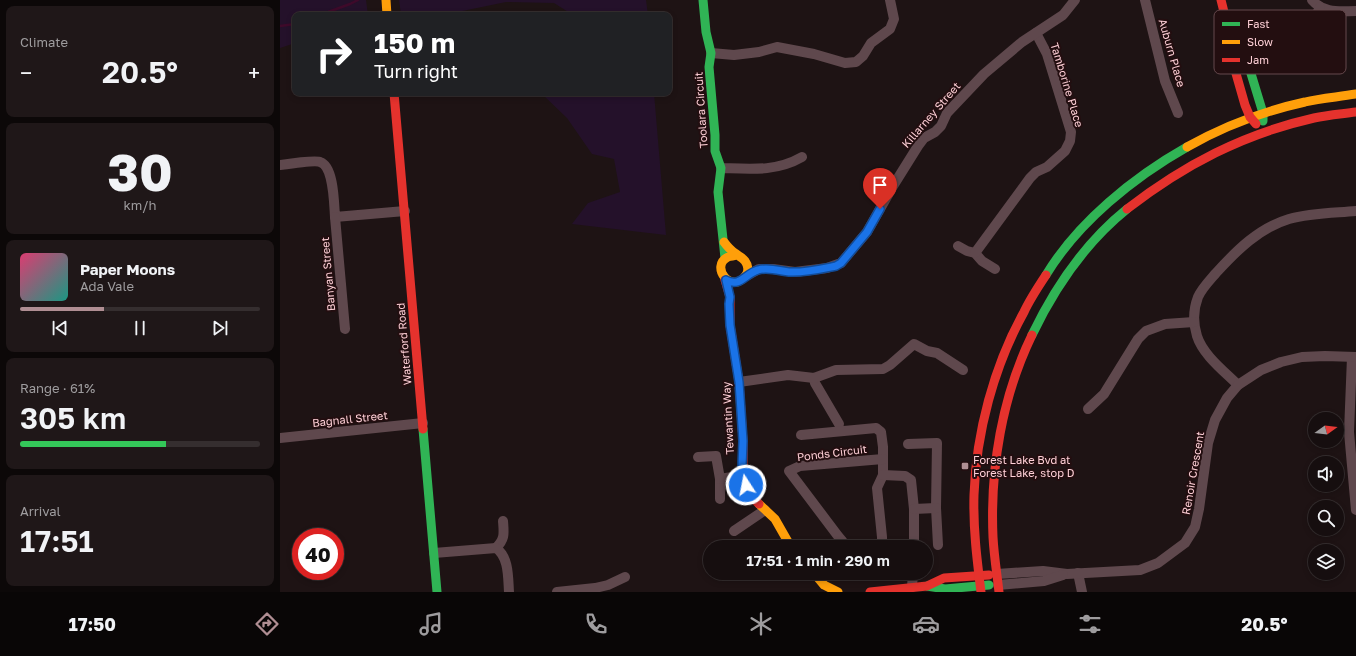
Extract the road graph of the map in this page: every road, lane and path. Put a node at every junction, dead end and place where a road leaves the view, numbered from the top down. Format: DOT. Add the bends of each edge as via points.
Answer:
graph roads {
  1 [pos="386,0"];
  2 [pos="703,0"];
  3 [pos="890,0"];
  4 [pos="1075,0"];
  5 [pos="1144,0"];
  6 [pos="1221,0"];
  7 [pos="1312,0"];
  8 [pos="1320,7"];
  9 [pos="1224,10"];
  10 [pos="1319,10"];
  11 [pos="1328,10"];
  12 [pos="387,12"];
  13 [pos="1036,33"];
  14 [pos="711,53"];
  15 [pos="1236,74"];
  16 [pos="1251,74"];
  17 [pos="1356,94"];
  18 [pos="394,96"];
  19 [pos="1356,112"];
  20 [pos="1178,113"];
  21 [pos="1263,113"];
  22 [pos="1250,117"];
  23 [pos="1262,133"];
  24 [pos="802,157"];
  25 [pos="280,165"];
  26 [pos="721,168"];
  27 [pos="405,211"];
  28 [pos="1356,211"];
  29 [pos="335,217"];
  30 [pos="724,242"];
  31 [pos="958,246"];
  32 [pos="976,253"];
  33 [pos="737,255"];
  34 [pos="725,258"];
  35 [pos="746,263"];
  36 [pos="759,269"];
  37 [pos="995,269"];
  38 [pos="742,279"];
  39 [pos="726,280"];
  40 [pos="730,297"];
  41 [pos="1194,322"];
  42 [pos="345,329"];
  43 [pos="1354,357"];
  44 [pos="963,370"];
  45 [pos="814,378"];
  46 [pos="739,382"];
  47 [pos="1238,385"];
  48 [pos="1088,409"];
  49 [pos="423,423"];
  50 [pos="839,424"];
  51 [pos="801,435"];
  52 [pos="280,438"];
  53 [pos="908,444"];
  54 [pos="698,457"];
  55 [pos="884,459"];
  56 [pos="743,475"];
  57 [pos="882,475"];
  58 [pos="720,479"];
  59 [pos="720,499"];
  60 [pos="936,508"];
  61 [pos="914,509"];
  62 [pos="765,510"];
  63 [pos="1356,510"];
  64 [pos="503,521"];
  65 [pos="734,531"];
  66 [pos="787,540"];
  67 [pos="841,540"];
  68 [pos="882,540"];
  69 [pos="914,540"];
  70 [pos="938,545"];
  71 [pos="496,548"];
  72 [pos="434,553"];
  73 [pos="1078,573"];
  74 [pos="979,576"];
  75 [pos="625,577"];
  76 [pos="819,580"];
  77 [pos="913,580"];
  78 [pos="998,584"];
  79 [pos="926,586"];
  80 [pos="912,588"];
  81 [pos="980,589"];
  82 [pos="833,591"];
  83 [pos="437,592"];
  84 [pos="509,592"];
  85 [pos="557,592"];
  86 [pos="870,592"];
  87 [pos="1082,592"];
  1 -- 12 [label="street"];
  2 -- 14 [label="street, Toolara Circuit"];
  3 -- 14 [label="street" via="894,19 890,29 872,43 856,62 845,64 814,54 776,47 734,55"];
  4 -- 13 [label="street, Killarney Street" via="1063,15"];
  5 -- 20 [label="street, Auburn Place" via="1165,81"];
  6 -- 9 [label="street"];
  7 -- 8 [label="street"];
  8 -- 10 [label="street"];
  8 -- 11 [label="street"];
  13 -- 32 [label="street, Tamborine Place" via="1047,54 1071,132 1070,141 1065,151 1030,178"];
  13 -- 36 [label="street, Killarney Street" via="984,74 947,113 936,132 924,138 867,232 841,263 827,268 795,272"];
  14 -- 26 [label="street, Toolara Circuit" via="709,67 714,143"];
  15 -- 22 [label="street"];
  16 -- 21 [label="street"];
  17 -- 21 [label="street" via="1296,103"];
  18 -- 27 [label="street, Waterford Road"];
  19 -- 23 [label="street" via="1298,122"];
  21 -- 22 [label="street"];
  21 -- 23 [label="street"];
  22 -- 23 [label="street"];
  22 -- 74 [label="street" via="1195,141 1121,189 1061,253 1024,310 993,385 976,463 974,519"];
  23 -- 78 [label="street" via="1218,150 1182,170 1141,198 1089,247 1061,283 1044,312 1022,357 1009,396 1000,439 993,538"];
  24 -- 26 [label="street" via="790,164 770,168"];
  25 -- 29 [label="street, Banyan Street" via="320,162 327,166"];
  26 -- 30 [label="street, Toolara Circuit" via="718,192"];
  27 -- 29 [label="street"];
  27 -- 49 [label="street, Waterford Road"];
  28 -- 41 [label="street" via="1290,219 1255,236 1207,283 1195,307"];
  29 -- 42 [label="street, Banyan Street"];
  30 -- 33 [label="street"];
  30 -- 34 [label="street, Toolara Circuit"];
  31 -- 32 [label="street"];
  32 -- 37 [label="street" via="982,261"];
  33 -- 34 [label="street"];
  33 -- 35 [label="street"];
  34 -- 39 [label="street" via="720,268 722,277"];
  35 -- 36 [label="street, Killarney Street"];
  35 -- 38 [label="street" via="748,267"];
  36 -- 38 [label="street"];
  38 -- 39 [label="street" via="734,283"];
  38 -- 40 [label="street, Tewantin Way"];
  39 -- 40 [label="street, Tewantin Way"];
  40 -- 46 [label="street, Tewantin Way" via="730,325"];
  41 -- 47 [label="street" via="1205,351"];
  41 -- 48 [label="street" via="1165,324 1146,331 1104,394"];
  43 -- 47 [label="street, Renoir Crescent" via="1302,357 1281,362 1261,370"];
  43 -- 63 [label="street" via="1349,432"];
  44 -- 45 [label="street" via="937,353 914,344 883,369 836,370"];
  45 -- 46 [label="street" via="788,375"];
  45 -- 50 [label="street"];
  46 -- 56 [label="street, Tewantin Way"];
  47 -- 73 [label="street, Renoir Crescent" via="1227,398 1215,420 1208,443 1195,527 1185,543 1158,564 1140,570"];
  49 -- 52 [label="street, Bagnall Street"];
  49 -- 72 [label="street, Waterford Road"];
  51 -- 55 [label="street" via="878,428 882,432"];
  53 -- 60 [label="street" via="937,443"];
  54 -- 58 [label="street" via="716,456"];
  55 -- 57 [label="street, Ponds Circuit"];
  55 -- 67 [label="street, Ponds Circuit" via="800,466 789,471"];
  56 -- 58 [label="street"];
  56 -- 62 [label="street, Tewantin Way" via="750,495"];
  57 -- 61 [label="street" via="901,475 909,478 912,484"];
  57 -- 68 [label="street, Ponds Circuit" via="877,488"];
  58 -- 59 [label="street"];
  60 -- 61 [label="street"];
  60 -- 70 [label="street"];
  61 -- 69 [label="street"];
  62 -- 65 [label="street"];
  62 -- 66 [label="street, Tewantin Way" via="774,519"];
  64 -- 71 [label="street" via="502,542"];
  71 -- 72 [label="street"];
  71 -- 84 [label="street" via="507,567"];
  72 -- 83 [label="street, Waterford Road"];
  73 -- 78 [label="street, Renoir Crescent" via="1044,581"];
  73 -- 87 [label="street"];
  74 -- 78 [label="street"];
  74 -- 79 [label="street" via="944,578"];
  74 -- 81 [label="street"];
  75 -- 85 [label="street" via="608,586"];
  76 -- 82 [label="street"];
  77 -- 80 [label="street"];
  78 -- 81 [label="street"];
  79 -- 80 [label="street"];
  79 -- 81 [label="street"];
  80 -- 86 [label="street"];
}
